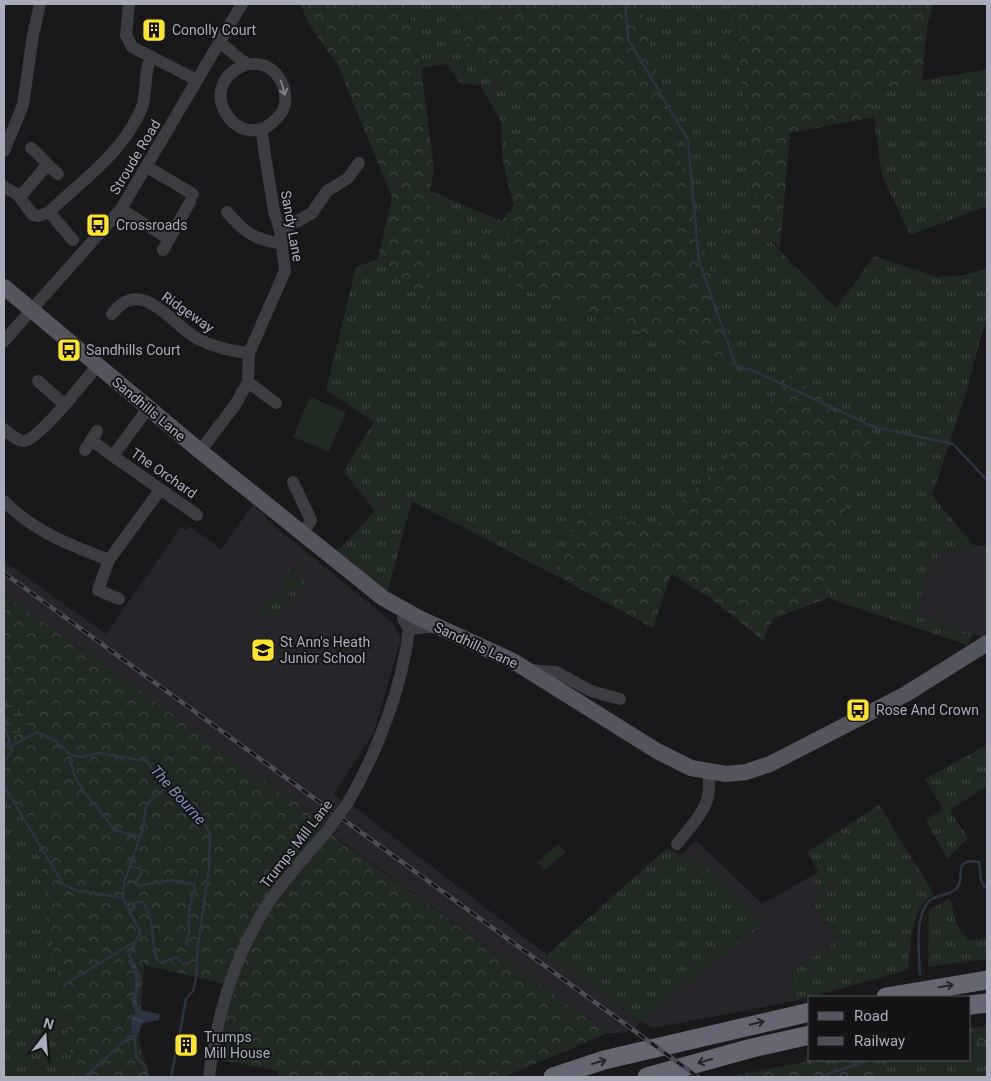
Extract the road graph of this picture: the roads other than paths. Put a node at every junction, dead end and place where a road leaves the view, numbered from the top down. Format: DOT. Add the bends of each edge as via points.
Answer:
graph roads {
  1 [pos="40,4"];
  2 [pos="129,4"];
  3 [pos="242,4"];
  4 [pos="219,42"];
  5 [pos="151,58"];
  6 [pos="246,64"];
  7 [pos="197,80"];
  8 [pos="261,129"];
  9 [pos="31,148"];
  10 [pos="4,151"];
  11 [pos="359,162"];
  12 [pos="47,165"];
  13 [pos="147,168"];
  14 [pos="58,174"];
  15 [pos="4,186"];
  16 [pos="20,198"];
  17 [pos="122,209"];
  18 [pos="50,212"];
  19 [pos="227,212"];
  20 [pos="281,238"];
  21 [pos="170,239"];
  22 [pos="73,240"];
  23 [pos="163,250"];
  24 [pos="4,286"];
  25 [pos="31,309"];
  26 [pos="112,314"];
  27 [pos="4,341"];
  28 [pos="250,353"];
  29 [pos="98,366"];
  30 [pos="38,381"];
  31 [pos="248,382"];
  32 [pos="276,403"];
  33 [pos="65,405"];
  34 [pos="148,408"];
  35 [pos="4,424"];
  36 [pos="91,440"];
  37 [pos="200,451"];
  38 [pos="113,456"];
  39 [pos="293,482"];
  40 [pos="160,490"];
  41 [pos="4,501"];
  42 [pos="197,515"];
  43 [pos="303,534"];
  44 [pos="109,560"];
  45 [pos="119,599"];
  46 [pos="404,611"];
  47 [pos="437,626"];
  48 [pos="409,629"];
  49 [pos="987,643"];
  50 [pos="529,670"];
  51 [pos="620,698"];
  52 [pos="708,772"];
  53 [pos="677,844"];
  54 [pos="987,980"];
  55 [pos="892,996"];
  56 [pos="987,1003"];
  57 [pos="971,1005"];
  58 [pos="971,1010"];
  59 [pos="987,1011"];
  60 [pos="808,1012"];
  61 [pos="808,1035"];
  62 [pos="208,1077"];
  63 [pos="552,1077"];
  64 [pos="646,1077"];
  1 -- 10 [label="street" via="24,105"];
  2 -- 5 [label="street" via="128,40 132,47"];
  3 -- 4 [label="street, Stroude Road"];
  4 -- 6 [label="street"];
  4 -- 7 [label="street, Stroude Road"];
  5 -- 7 [label="street"];
  5 -- 18 [label="street" via="146,94 131,130 106,161"];
  6 -- 8 [label="street, one-way" via="268,68 277,75 286,95 279,116"];
  6 -- 8 [label="street" via="237,68 223,83 221,104 232,122 251,130"];
  7 -- 13 [label="street, Stroude Road"];
  8 -- 20 [label="street, Sandy Lane"];
  9 -- 12 [label="street"];
  11 -- 20 [label="street" via="348,178 327,191 312,213"];
  12 -- 14 [label="street"];
  12 -- 16 [label="street"];
  13 -- 17 [label="street, Stroude Road"];
  13 -- 21 [label="street" via="192,198"];
  15 -- 16 [label="street"];
  16 -- 18 [label="street" via="33,215"];
  17 -- 21 [label="street"];
  17 -- 25 [label="street, Stroude Road"];
  18 -- 22 [label="street"];
  19 -- 20 [label="street" via="242,230 259,240"];
  20 -- 28 [label="street, Sandy Lane" via="284,271"];
  21 -- 23 [label="street"];
  24 -- 25 [label="main road, Sandhills Lane"];
  25 -- 27 [label="street, Stroude Road"];
  25 -- 29 [label="main road, Sandhills Lane"];
  26 -- 28 [label="street, Ridgeway" via="123,302 139,300 164,311 184,330 208,345"];
  28 -- 31 [label="street, Sandy Lane"];
  29 -- 33 [label="street"];
  29 -- 34 [label="main road, Sandhills Lane"];
  30 -- 33 [label="street"];
  31 -- 32 [label="street"];
  31 -- 37 [label="street, Sandy Lane" via="235,406"];
  33 -- 35 [label="street" via="30,439 19,440"];
  34 -- 37 [label="main road, Sandhills Lane"];
  34 -- 38 [label="street, The Orchard"];
  36 -- 38 [label="street, The Orchard"];
  37 -- 43 [label="main road, Sandhills Lane"];
  38 -- 40 [label="street, The Orchard"];
  39 -- 43 [label="street" via="311,520"];
  40 -- 42 [label="street, The Orchard"];
  40 -- 44 [label="street"];
  41 -- 44 [label="street" via="50,536"];
  43 -- 46 [label="main road, Sandhills Lane" via="376,593"];
  44 -- 45 [label="street" via="98,590"];
  46 -- 47 [label="main road, Sandhills Lane"];
  46 -- 48 [label="street" via="405,625"];
  47 -- 48 [label="street"];
  47 -- 50 [label="main road, Sandhills Lane"];
  48 -- 62 [label="street, Trumps Mill Lane, bridge" via="381,735 362,779 327,831 269,903 246,946 221,1004"];
  49 -- 52 [label="main road, Sandhills Lane" via="906,694 770,764 746,772"];
  50 -- 51 [label="street" via="556,672 591,691"];
  50 -- 52 [label="main road, Sandhills Lane" via="657,751 691,768"];
  52 -- 53 [label="street" via="711,789 705,807"];
  55 -- 54 [label="highway, one-way"];
  56 -- 57 [label="highway"];
  58 -- 59 [label="highway"];
  63 -- 60 [label="highway, one-way" via="604,1060"];
  61 -- 64 [label="highway, one-way"];
}
